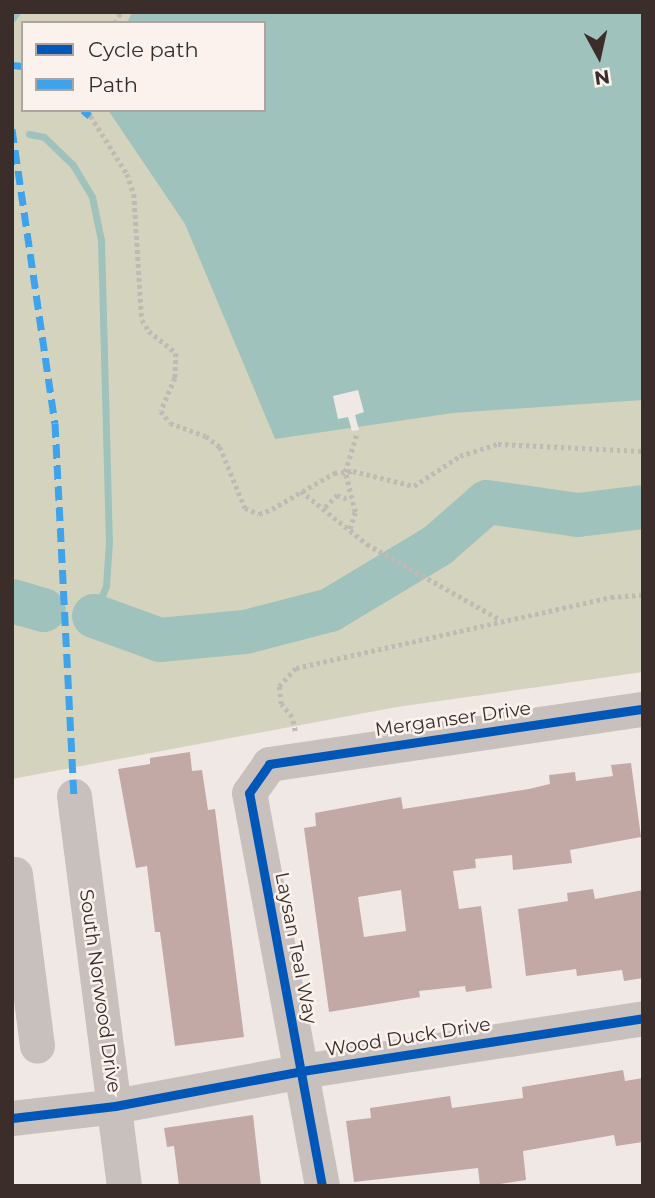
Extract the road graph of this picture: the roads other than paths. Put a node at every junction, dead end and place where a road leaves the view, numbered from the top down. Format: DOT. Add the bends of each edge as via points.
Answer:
graph roads {
  1 [pos="643,709"];
  2 [pos="285,761"];
  3 [pos="74,796"];
  4 [pos="15,874"];
  5 [pos="19,958"];
  6 [pos="643,1018"];
  7 [pos="37,1046"];
  8 [pos="302,1071"];
  9 [pos="115,1106"];
  10 [pos="12,1118"];
  11 [pos="124,1186"];
  12 [pos="322,1186"];
  1 -- 2 [label="street, Merganser Drive"];
  2 -- 8 [label="street, Laysan Teal Way" via="249,793"];
  3 -- 9 [label="street, South Norwood Drive"];
  4 -- 5 [label="street"];
  5 -- 7 [label="street"];
  6 -- 8 [label="street, Wood Duck Drive"];
  8 -- 9 [label="street, Wood Duck Drive"];
  8 -- 12 [label="street, Laysan Teal Way"];
  9 -- 10 [label="street, Wood Duck Drive"];
  9 -- 11 [label="street, South Norwood Drive"];
}
